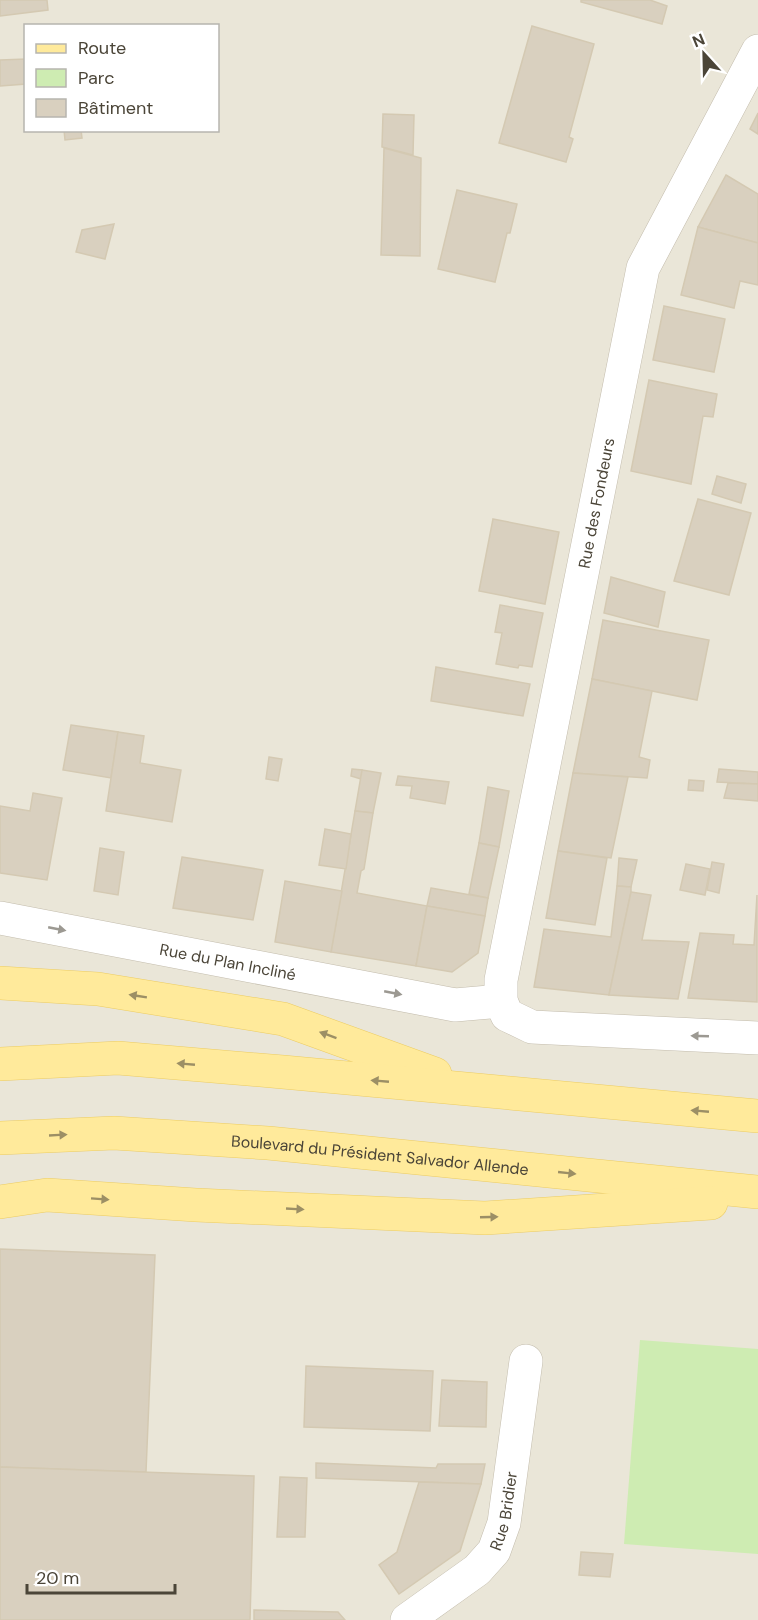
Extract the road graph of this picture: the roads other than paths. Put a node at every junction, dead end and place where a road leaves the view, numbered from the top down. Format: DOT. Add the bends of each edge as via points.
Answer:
graph roads {
  1 [pos="758,51"];
  2 [pos="0,918"];
  3 [pos="0,983"];
  4 [pos="501,990"];
  5 [pos="758,1038"];
  6 [pos="0,1064"];
  7 [pos="482,1090"];
  8 [pos="758,1116"];
  9 [pos="0,1138"];
  10 [pos="758,1192"];
  11 [pos="758,1200"];
  12 [pos="0,1202"];
  13 [pos="526,1361"];
  14 [pos="407,1620"];
  1 -- 4 [label="street, Rue des Fondeurs" via="643,268"];
  2 -- 4 [label="street, Rue du Plan Incliné, one-way" via="455,1005"];
  7 -- 3 [label="main road, one-way" via="283,1019 98,989"];
  5 -- 4 [label="street, one-way" via="532,1027 507,1015"];
  7 -- 6 [label="main road, one-way" via="118,1058"];
  8 -- 7 [label="main road, one-way"];
  9 -- 10 [label="main road, Boulevard du Président Salvador Allende, one-way" via="114,1133 268,1143"];
  12 -- 11 [label="main road, one-way" via="47,1195 485,1218"];
  13 -- 14 [label="street, Rue Bridier" via="504,1523 494,1551 477,1570"];
}
